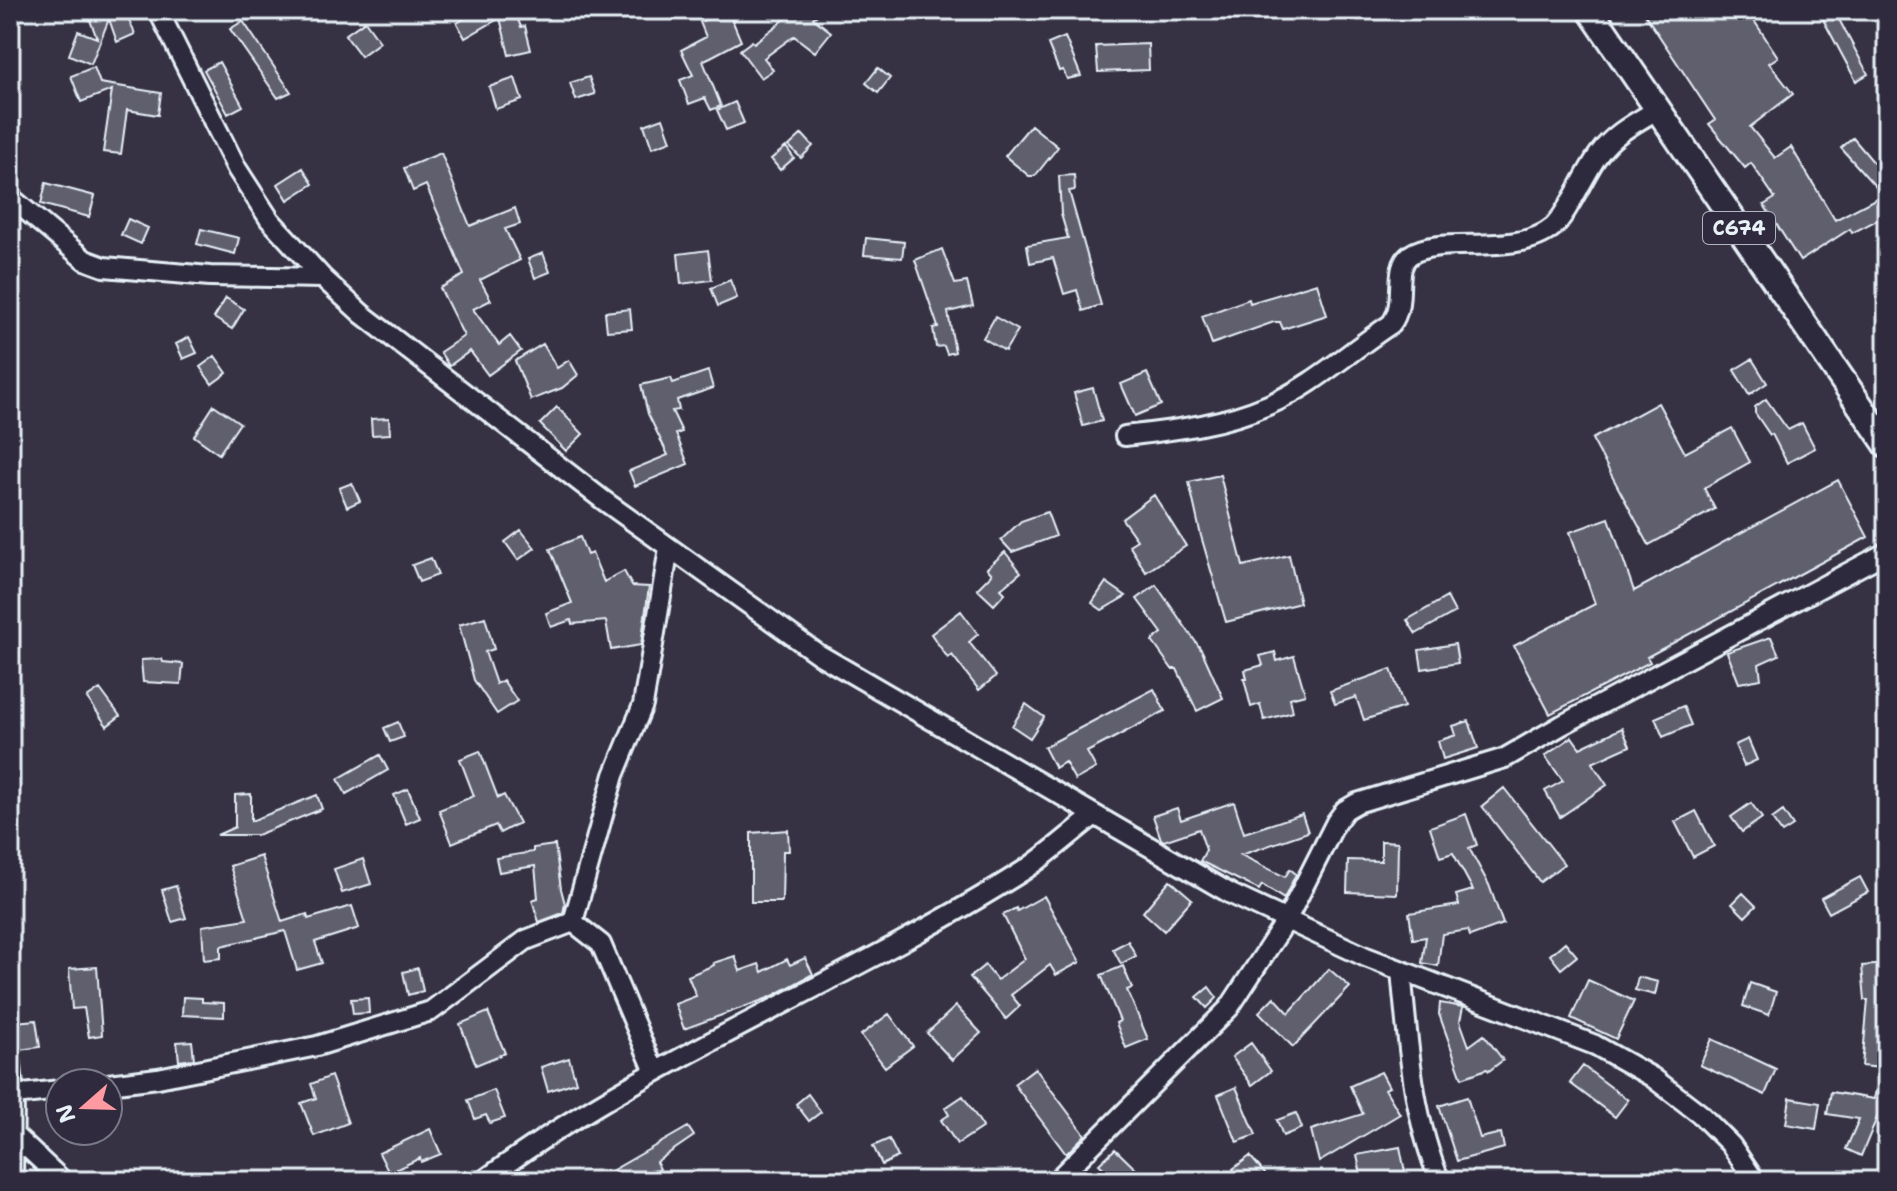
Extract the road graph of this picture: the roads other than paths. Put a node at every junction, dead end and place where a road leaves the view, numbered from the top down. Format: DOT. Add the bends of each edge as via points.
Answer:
graph roads {
  1 [pos="158,10"];
  2 [pos="1590,10"];
  3 [pos="1658,109"];
  4 [pos="10,197"];
  5 [pos="323,278"];
  6 [pos="1125,436"];
  7 [pos="1887,445"];
  8 [pos="669,548"];
  9 [pos="1887,552"];
  10 [pos="1095,815"];
  11 [pos="1286,921"];
  12 [pos="573,922"];
  13 [pos="1401,971"];
  14 [pos="10,1057"];
  15 [pos="655,1072"];
  16 [pos="124,1082"];
  17 [pos="44,1092"];
  18 [pos="14,1095"];
  19 [pos="14,1135"];
  20 [pos="13,1181"];
  21 [pos="63,1181"];
  22 [pos="483,1181"];
  23 [pos="1056,1181"];
  24 [pos="1440,1181"];
  25 [pos="1755,1181"];
  1 -- 5 [label="street" via="237,169 270,220"];
  2 -- 3 [label="main road, C674"];
  3 -- 6 [label="street" via="1616,135 1600,152 1555,226 1524,240 1423,249 1407,257 1401,268 1398,315 1391,324 1309,382 1270,404 1219,422"];
  3 -- 7 [label="main road, C674"];
  4 -- 5 [label="street" via="85,260 104,267"];
  5 -- 8 [label="street" via="374,323"];
  8 -- 10 [label="street" via="818,654"];
  8 -- 12 [label="street" via="643,705 614,775"];
  9 -- 11 [label="street" via="1505,758 1345,810"];
  10 -- 11 [label="street"];
  10 -- 15 [label="street" via="1026,869 965,905"];
  11 -- 13 [label="street"];
  11 -- 23 [label="street" via="1229,1008"];
  12 -- 15 [label="street" via="601,944"];
  12 -- 16 [label="street" via="526,940 431,1011 317,1046"];
  13 -- 24 [label="street" via="1411,1065"];
  13 -- 25 [label="street" via="1595,1045 1652,1077 1731,1145"];
  14 -- 18 [label="street"];
  15 -- 22 [label="street"];
  17 -- 18 [label="street"];
  18 -- 19 [label="street"];
  19 -- 20 [label="street"];
  19 -- 21 [label="street"];
}
